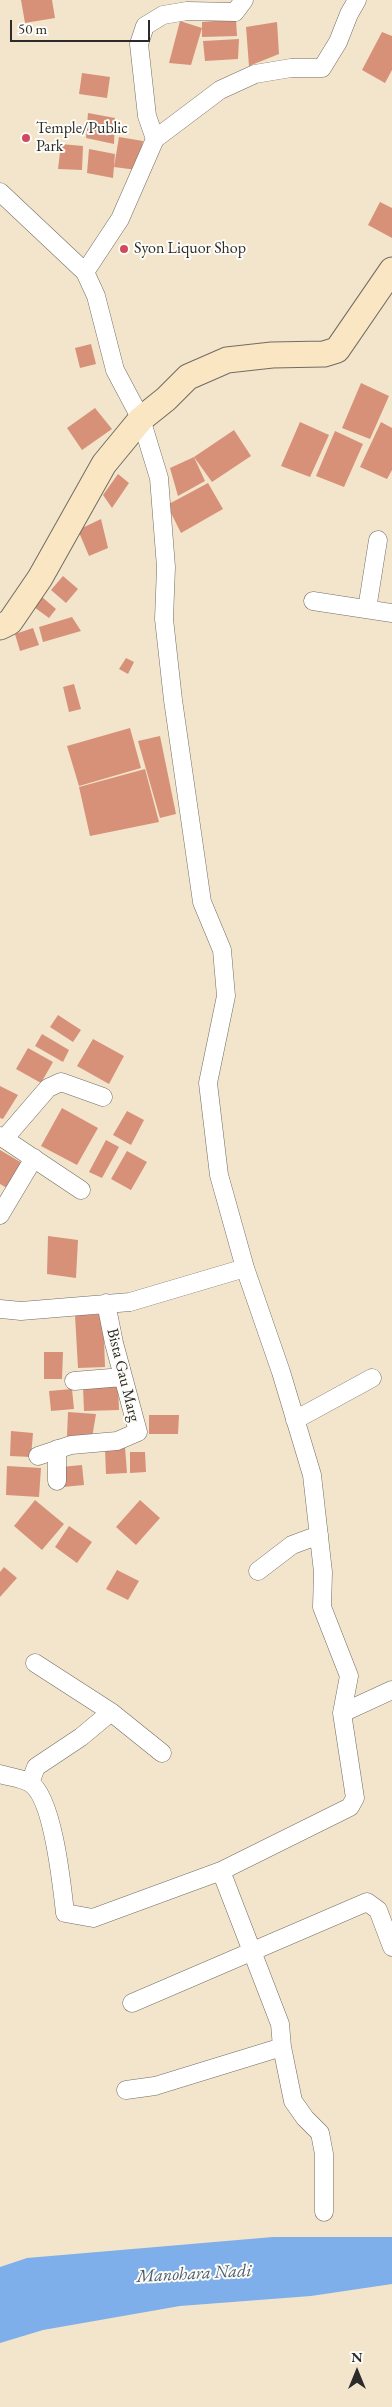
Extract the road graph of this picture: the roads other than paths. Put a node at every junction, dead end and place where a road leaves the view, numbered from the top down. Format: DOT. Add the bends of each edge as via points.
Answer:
graph roads {
  1 [pos="244,0"];
  2 [pos="357,0"];
  3 [pos="155,139"];
  4 [pos="0,192"];
  5 [pos="392,270"];
  6 [pos="85,272"];
  7 [pos="141,419"];
  8 [pos="378,540"];
  9 [pos="313,601"];
  10 [pos="368,610"];
  11 [pos="392,613"];
  12 [pos="0,628"];
  13 [pos="103,1097"];
  14 [pos="2,1138"];
  15 [pos="34,1158"];
  16 [pos="81,1190"];
  17 [pos="0,1215"];
  18 [pos="245,1268"];
  19 [pos="106,1303"];
  20 [pos="0,1309"];
  21 [pos="123,1377"];
  22 [pos="372,1378"];
  23 [pos="74,1381"];
  24 [pos="295,1420"];
  25 [pos="57,1449"];
  26 [pos="38,1456"];
  27 [pos="57,1481"];
  28 [pos="320,1535"];
  29 [pos="258,1572"];
  30 [pos="36,1663"];
  31 [pos="392,1690"];
  32 [pos="111,1712"];
  33 [pos="342,1714"];
  34 [pos="162,1753"];
  35 [pos="0,1774"];
  36 [pos="30,1783"];
  37 [pos="221,1871"];
  38 [pos="392,1947"];
  39 [pos="250,1952"];
  40 [pos="132,2003"];
  41 [pos="282,2047"];
  42 [pos="126,2090"];
  43 [pos="324,2212"];
  1 -- 3 [label="street" via="235,12 187,11 163,15 145,26 139,44 147,116"];
  2 -- 3 [label="street" via="322,68 291,68 255,74 220,90"];
  3 -- 6 [label="street" via="120,219"];
  4 -- 6 [label="street"];
  5 -- 7 [label="main road" via="337,350 324,354 227,360 188,377"];
  6 -- 7 [label="street" via="96,296 115,370"];
  7 -- 12 [label="main road" via="104,464 40,578 10,622"];
  7 -- 18 [label="street" via="158,478 166,567 164,619 202,902 222,950 226,996 208,1083 219,1175"];
  8 -- 10 [label="street"];
  9 -- 10 [label="street"];
  10 -- 11 [label="street"];
  13 -- 14 [label="street" via="61,1082 48,1088"];
  14 -- 15 [label="street"];
  15 -- 16 [label="street"];
  15 -- 17 [label="street"];
  18 -- 19 [label="street" via="130,1302"];
  18 -- 24 [label="street"];
  19 -- 20 [label="street" via="21,1311"];
  19 -- 21 [label="street, Bista Gau Marg"];
  21 -- 23 [label="street"];
  21 -- 25 [label="street, Bista Gau Marg" via="138,1432 118,1441"];
  22 -- 24 [label="street"];
  24 -- 28 [label="street" via="312,1475"];
  25 -- 26 [label="street, Bista Gau Marg"];
  25 -- 27 [label="street"];
  28 -- 29 [label="street" via="292,1544"];
  28 -- 33 [label="street" via="322,1606 349,1676"];
  30 -- 32 [label="street"];
  31 -- 33 [label="street"];
  32 -- 34 [label="street"];
  32 -- 36 [label="street" via="36,1767"];
  33 -- 37 [label="street" via="355,1798 350,1807"];
  35 -- 36 [label="street"];
  36 -- 37 [label="street" via="40,1795 53,1830 65,1912 93,1918"];
  37 -- 39 [label="street"];
  38 -- 39 [label="street" via="378,1910 367,1902"];
  39 -- 40 [label="street"];
  39 -- 41 [label="street" via="280,2024"];
  41 -- 42 [label="street" via="155,2086"];
  41 -- 43 [label="street" via="293,2101 304,2118 320,2133 324,2154"];
}
